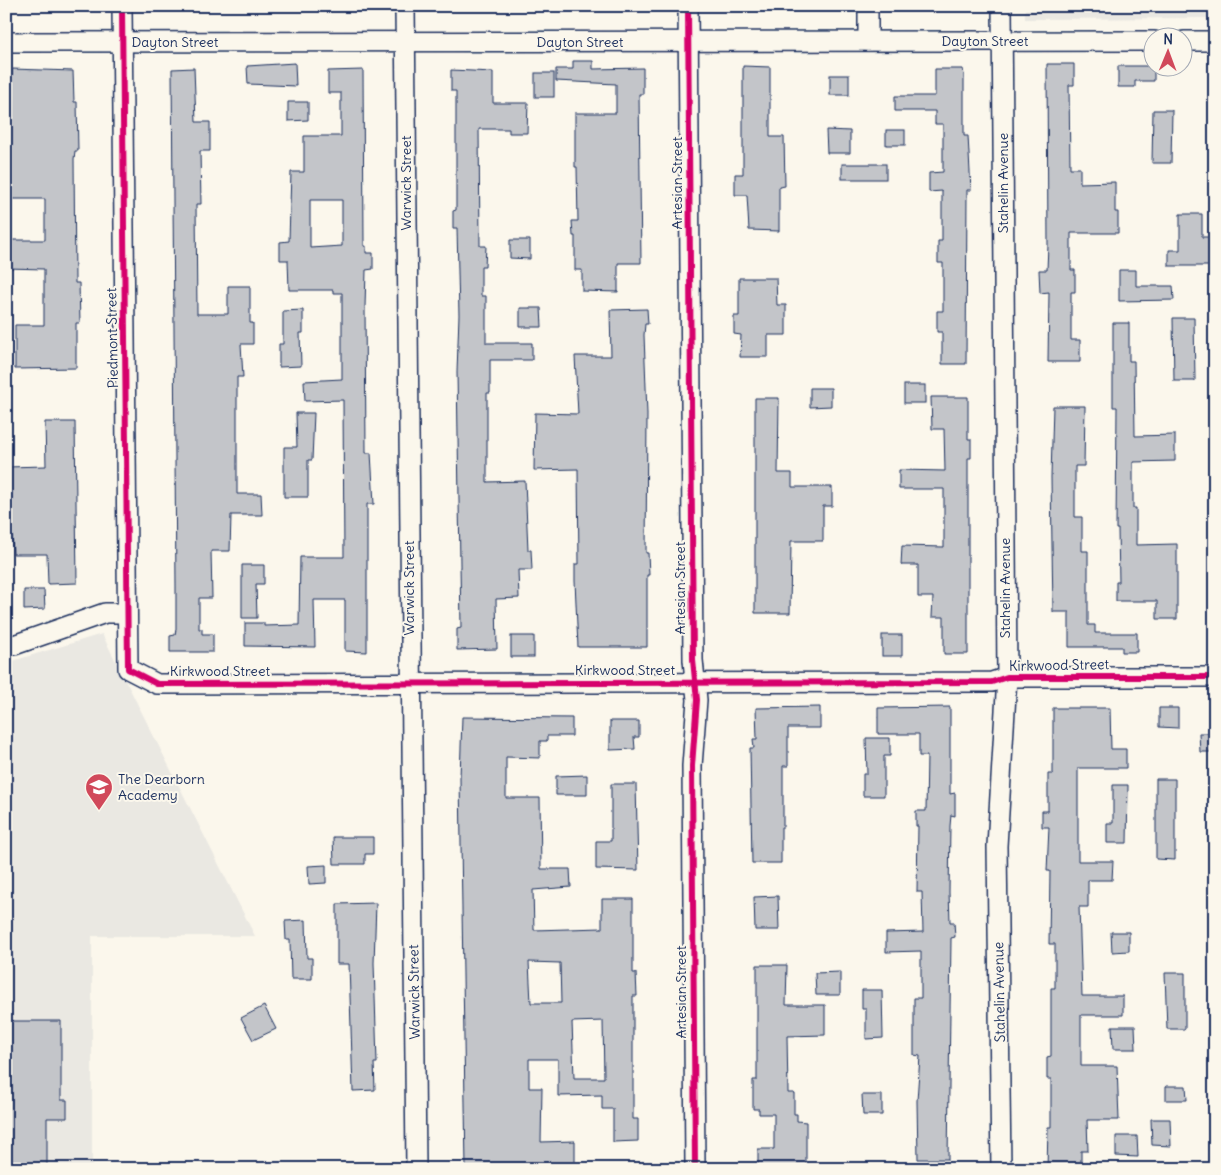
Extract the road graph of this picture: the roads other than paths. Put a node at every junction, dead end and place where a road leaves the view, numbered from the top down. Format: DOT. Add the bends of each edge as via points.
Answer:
graph roads {
  1 [pos="122,6"];
  2 [pos="405,6"];
  3 [pos="688,6"];
  4 [pos="868,6"];
  5 [pos="1002,6"];
  6 [pos="868,41"];
  7 [pos="1002,41"];
  8 [pos="1144,41"];
  9 [pos="1194,41"];
  10 [pos="1215,41"];
  11 [pos="6,42"];
  12 [pos="122,42"];
  13 [pos="405,42"];
  14 [pos="688,42"];
  15 [pos="127,613"];
  16 [pos="14,645"];
  17 [pos="128,669"];
  18 [pos="1215,676"];
  19 [pos="1007,677"];
  20 [pos="410,682"];
  21 [pos="695,682"];
  22 [pos="416,1169"];
  23 [pos="695,1169"];
  24 [pos="1001,1169"];
  1 -- 12 [label="street, Piedmont Street"];
  2 -- 13 [label="street, Warwick Street"];
  3 -- 14 [label="street, Artesian Street"];
  4 -- 6 [label="street"];
  5 -- 7 [label="street, Stahelin Avenue"];
  6 -- 7 [label="street, Dayton Street"];
  6 -- 14 [label="street, Dayton Street"];
  7 -- 8 [label="street, Dayton Street"];
  7 -- 19 [label="street, Stahelin Avenue"];
  9 -- 10 [label="street"];
  11 -- 12 [label="street, Dayton Street"];
  12 -- 13 [label="street, Dayton Street"];
  12 -- 15 [label="street, Piedmont Street"];
  13 -- 14 [label="street, Dayton Street"];
  13 -- 20 [label="street, Warwick Street"];
  14 -- 21 [label="street, Artesian Street"];
  15 -- 16 [label="street" via="105,613"];
  15 -- 17 [label="street, Piedmont Street"];
  17 -- 20 [label="street, Kirkwood Street" via="157,684"];
  18 -- 19 [label="street, Kirkwood Street"];
  19 -- 21 [label="street, Kirkwood Street" via="992,682"];
  19 -- 24 [label="street, Stahelin Avenue" via="997,846"];
  20 -- 21 [label="street, Kirkwood Street"];
  20 -- 22 [label="street, Warwick Street"];
  21 -- 23 [label="street, Artesian Street" via="697,700 692,776"];
}
